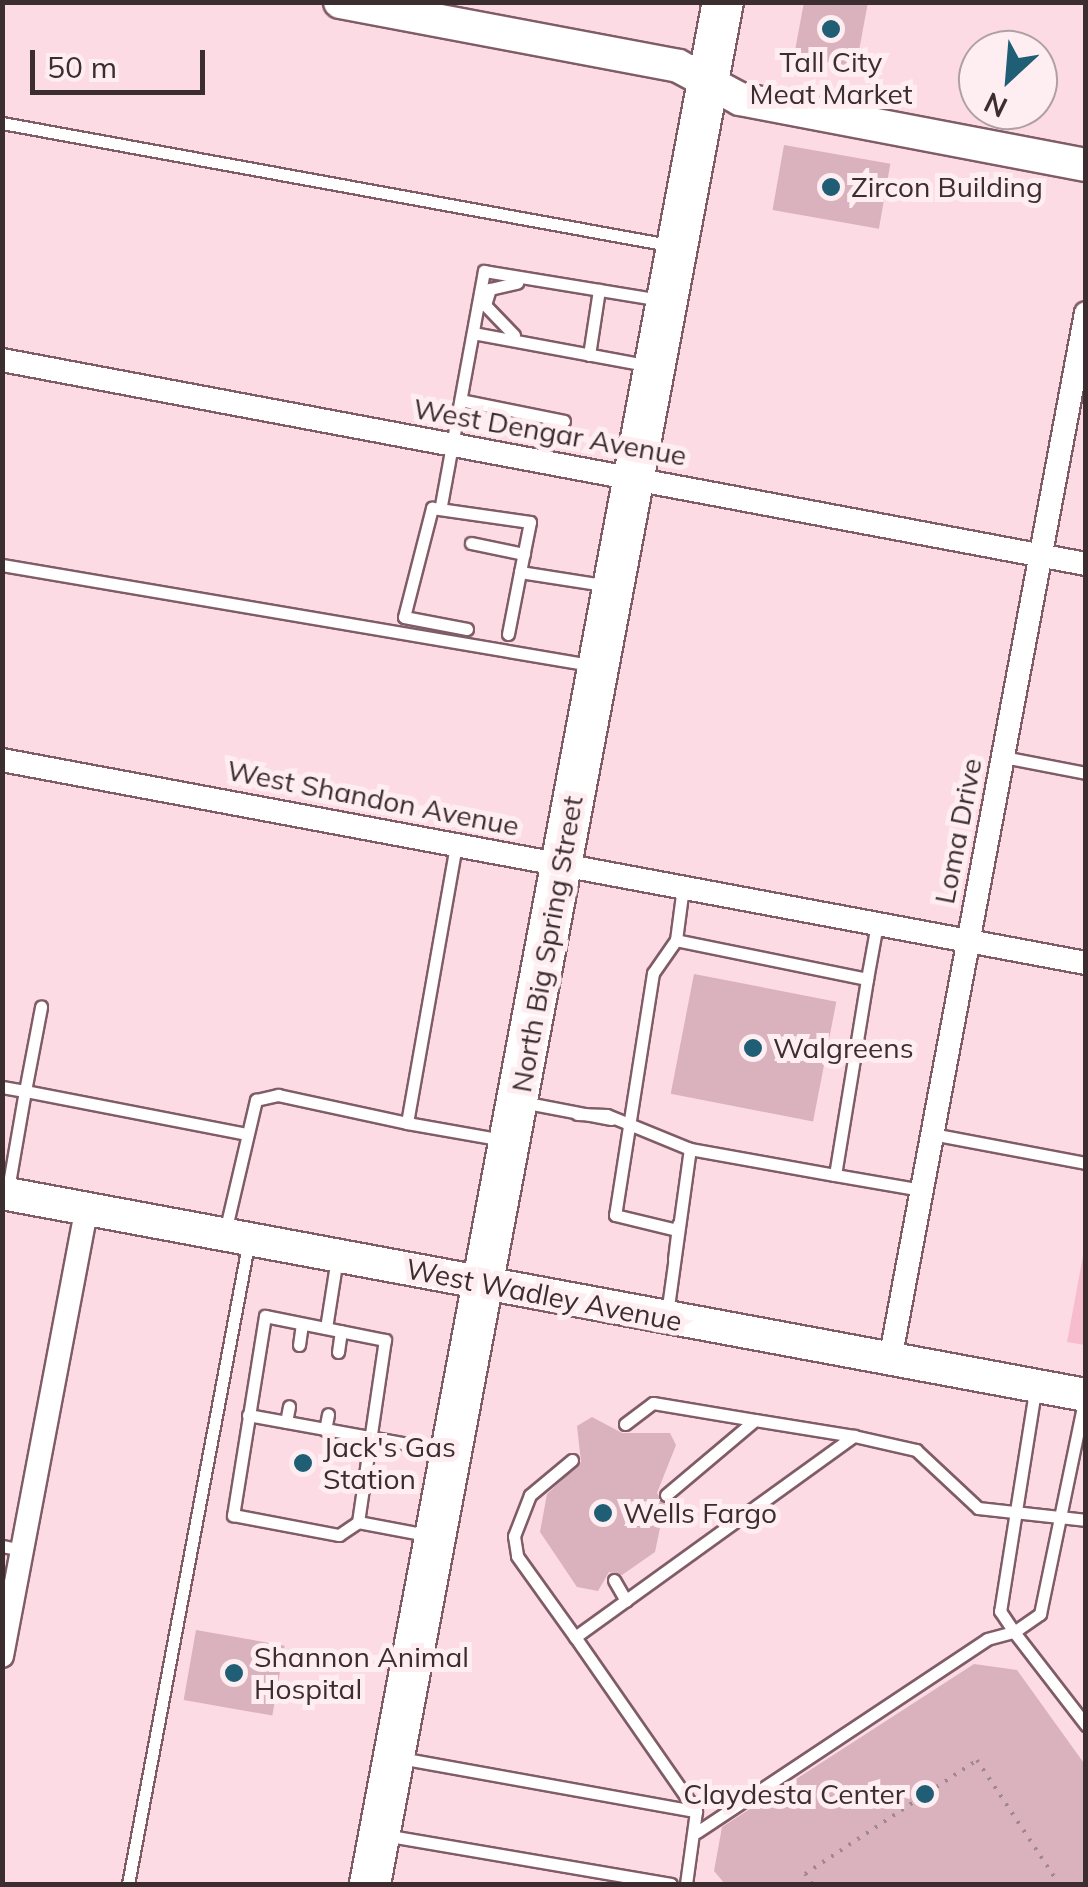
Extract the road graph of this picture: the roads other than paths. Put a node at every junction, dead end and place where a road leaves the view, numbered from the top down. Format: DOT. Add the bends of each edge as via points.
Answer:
graph roads {
  1 [pos="340,2"];
  2 [pos="723,2"];
  3 [pos="708,84"];
  4 [pos="2,123"];
  5 [pos="1086,165"];
  6 [pos="678,246"];
  7 [pos="554,282"];
  8 [pos="599,290"];
  9 [pos="666,301"];
  10 [pos="1086,313"];
  11 [pos="473,332"];
  12 [pos="561,350"];
  13 [pos="589,355"];
  14 [pos="2,360"];
  15 [pos="655,367"];
  16 [pos="1080,370"];
  17 [pos="465,401"];
  18 [pos="564,421"];
  19 [pos="454,445"];
  20 [pos="634,478"];
  21 [pos="442,504"];
  22 [pos="420,533"];
  23 [pos="438,536"];
  24 [pos="470,543"];
  25 [pos="524,554"];
  26 [pos="1041,556"];
  27 [pos="2,564"];
  28 [pos="1086,564"];
  29 [pos="520,572"];
  30 [pos="613,586"];
  31 [pos="467,629"];
  32 [pos="508,634"];
  33 [pos="598,666"];
  34 [pos="1003,757"];
  35 [pos="2,760"];
  36 [pos="1086,772"];
  37 [pos="456,845"];
  38 [pos="560,864"];
  39 [pos="683,888"];
  40 [pos="877,924"];
  41 [pos="676,940"];
  42 [pos="968,941"];
  43 [pos="1086,963"];
  44 [pos="867,979"];
  45 [pos="41,1006"];
  46 [pos="2,1088"];
  47 [pos="25,1091"];
  48 [pos="519,1102"];
  49 [pos="407,1123"];
  50 [pos="629,1123"];
  51 [pos="242,1133"];
  52 [pos="932,1134"];
  53 [pos="510,1141"];
  54 [pos="690,1149"];
  55 [pos="1086,1163"];
  56 [pos="836,1175"];
  57 [pos="922,1190"];
  58 [pos="5,1193"];
  59 [pos="87,1208"];
  60 [pos="676,1226"];
  61 [pos="237,1237"];
  62 [pos="337,1256"];
  63 [pos="484,1284"];
  64 [pos="666,1318"];
  65 [pos="302,1324"];
  66 [pos="326,1328"];
  67 [pos="341,1331"];
  68 [pos="299,1345"];
  69 [pos="338,1352"];
  70 [pos="890,1360"];
  71 [pos="1036,1386"];
  72 [pos="1085,1395"];
  73 [pos="289,1406"];
  74 [pos="328,1414"];
  75 [pos="248,1415"];
  76 [pos="756,1420"];
  77 [pos="286,1422"];
  78 [pos="625,1424"];
  79 [pos="325,1430"];
  80 [pos="854,1436"];
  81 [pos="370,1438"];
  82 [pos="452,1452"];
  83 [pos="572,1460"];
  84 [pos="666,1495"];
  85 [pos="1014,1512"];
  86 [pos="1086,1520"];
  87 [pos="358,1522"];
  88 [pos="1059,1523"];
  89 [pos="436,1536"];
  90 [pos="12,1548"];
  91 [pos="614,1580"];
  92 [pos="626,1601"];
  93 [pos="7,1603"];
  94 [pos="1014,1632"];
  95 [pos="575,1637"];
  96 [pos="2,1656"];
  97 [pos="1086,1725"];
  98 [pos="394,1756"];
  99 [pos="696,1811"];
  100 [pos="697,1832"];
  101 [pos="380,1834"];
  102 [pos="128,1884"];
  103 [pos="370,1884"];
  104 [pos="671,1884"];
  105 [pos="686,1884"];
  1 -- 3 [label="main road" via="678,66"];
  2 -- 3 [label="highway, North Big Spring Street"];
  3 -- 5 [label="main road" via="740,99"];
  3 -- 6 [label="highway, North Big Spring Street"];
  4 -- 6 [label="lane"];
  6 -- 9 [label="highway, North Big Spring Street"];
  7 -- 8 [label="lane"];
  7 -- 11 [label="lane" via="484,270"];
  7 -- 12 [label="lane" via="504,281 485,305 507,334"];
  8 -- 9 [label="lane"];
  8 -- 13 [label="lane"];
  9 -- 15 [label="highway, North Big Spring Street"];
  10 -- 16 [label="street, Loma Drive"];
  11 -- 12 [label="lane"];
  11 -- 17 [label="lane"];
  12 -- 13 [label="lane"];
  13 -- 15 [label="lane"];
  14 -- 19 [label="street, West Dengar Avenue"];
  15 -- 20 [label="highway, North Big Spring Street"];
  16 -- 26 [label="street, Loma Drive"];
  17 -- 18 [label="lane"];
  17 -- 19 [label="lane"];
  19 -- 20 [label="street, West Dengar Avenue"];
  19 -- 21 [label="lane"];
  20 -- 26 [label="street, West Dengar Avenue"];
  20 -- 30 [label="highway, North Big Spring Street"];
  21 -- 22 [label="lane"];
  21 -- 25 [label="lane" via="530,522"];
  22 -- 23 [label="lane"];
  22 -- 31 [label="lane" via="404,617"];
  24 -- 25 [label="lane"];
  25 -- 29 [label="lane"];
  26 -- 28 [label="street, West Dengar Avenue"];
  26 -- 34 [label="street, Loma Drive"];
  27 -- 33 [label="lane"];
  29 -- 30 [label="lane"];
  29 -- 32 [label="lane"];
  30 -- 33 [label="highway, North Big Spring Street"];
  33 -- 38 [label="highway, North Big Spring Street"];
  34 -- 36 [label="lane"];
  34 -- 42 [label="street, Loma Drive"];
  35 -- 37 [label="street, West Shandon Avenue"];
  37 -- 38 [label="street, West Shandon Avenue"];
  37 -- 49 [label="lane"];
  38 -- 39 [label="street, West Shandon Avenue"];
  38 -- 48 [label="highway, North Big Spring Street"];
  39 -- 40 [label="street, West Shandon Avenue"];
  39 -- 41 [label="lane"];
  40 -- 42 [label="street, West Shandon Avenue"];
  40 -- 44 [label="lane"];
  41 -- 44 [label="lane"];
  41 -- 50 [label="lane" via="653,972"];
  42 -- 43 [label="street, West Shandon Avenue"];
  42 -- 52 [label="street, Loma Drive"];
  44 -- 56 [label="lane"];
  45 -- 47 [label="lane"];
  46 -- 47 [label="lane"];
  47 -- 51 [label="lane"];
  47 -- 58 [label="lane"];
  48 -- 50 [label="lane"];
  48 -- 53 [label="highway, North Big Spring Street"];
  49 -- 51 [label="lane" via="278,1095 256,1100"];
  49 -- 53 [label="lane"];
  50 -- 54 [label="lane"];
  50 -- 60 [label="lane" via="615,1215"];
  51 -- 61 [label="lane"];
  52 -- 55 [label="lane"];
  52 -- 57 [label="street, Loma Drive"];
  53 -- 63 [label="highway, North Big Spring Street"];
  54 -- 56 [label="lane"];
  54 -- 60 [label="lane"];
  56 -- 57 [label="lane"];
  57 -- 70 [label="street, Loma Drive"];
  58 -- 59 [label="main road, West Wadley Avenue"];
  59 -- 61 [label="main road, West Wadley Avenue"];
  59 -- 90 [label="street"];
  60 -- 64 [label="lane" via="684,1231"];
  61 -- 62 [label="main road, West Wadley Avenue"];
  61 -- 102 [label="lane"];
  62 -- 63 [label="main road, West Wadley Avenue"];
  62 -- 66 [label="lane"];
  63 -- 64 [label="main road, West Wadley Avenue"];
  63 -- 82 [label="highway, North Big Spring Street"];
  64 -- 70 [label="main road, West Wadley Avenue"];
  65 -- 66 [label="lane"];
  65 -- 68 [label="lane"];
  65 -- 75 [label="lane" via="265,1316"];
  66 -- 67 [label="lane"];
  67 -- 69 [label="lane"];
  67 -- 81 [label="lane" via="385,1340"];
  70 -- 71 [label="main road, West Wadley Avenue"];
  71 -- 72 [label="main road, West Wadley Avenue"];
  71 -- 85 [label="lane"];
  72 -- 88 [label="lane"];
  73 -- 77 [label="lane"];
  74 -- 79 [label="lane"];
  75 -- 77 [label="lane"];
  75 -- 87 [label="lane" via="233,1515 339,1535"];
  76 -- 78 [label="lane" via="654,1403"];
  76 -- 80 [label="lane"];
  76 -- 84 [label="lane"];
  77 -- 79 [label="lane"];
  79 -- 81 [label="lane"];
  80 -- 85 [label="lane" via="916,1450 960,1496"];
  80 -- 92 [label="lane"];
  81 -- 82 [label="lane"];
  81 -- 87 [label="lane"];
  82 -- 89 [label="highway, North Big Spring Street"];
  83 -- 95 [label="lane" via="530,1495 514,1536 518,1556"];
  85 -- 88 [label="lane"];
  85 -- 94 [label="lane" via="1000,1611"];
  86 -- 88 [label="lane"];
  87 -- 89 [label="lane"];
  88 -- 94 [label="lane" via="1040,1614"];
  89 -- 98 [label="highway, North Big Spring Street"];
  90 -- 93 [label="street"];
  91 -- 92 [label="lane"];
  92 -- 95 [label="lane"];
  93 -- 96 [label="street"];
  94 -- 97 [label="lane"];
  94 -- 100 [label="lane" via="987,1639"];
  95 -- 99 [label="lane"];
  98 -- 99 [label="lane"];
  98 -- 101 [label="highway, North Big Spring Street"];
  99 -- 100 [label="lane"];
  100 -- 105 [label="lane"];
  101 -- 103 [label="highway, North Big Spring Street"];
  101 -- 104 [label="lane"];
}
